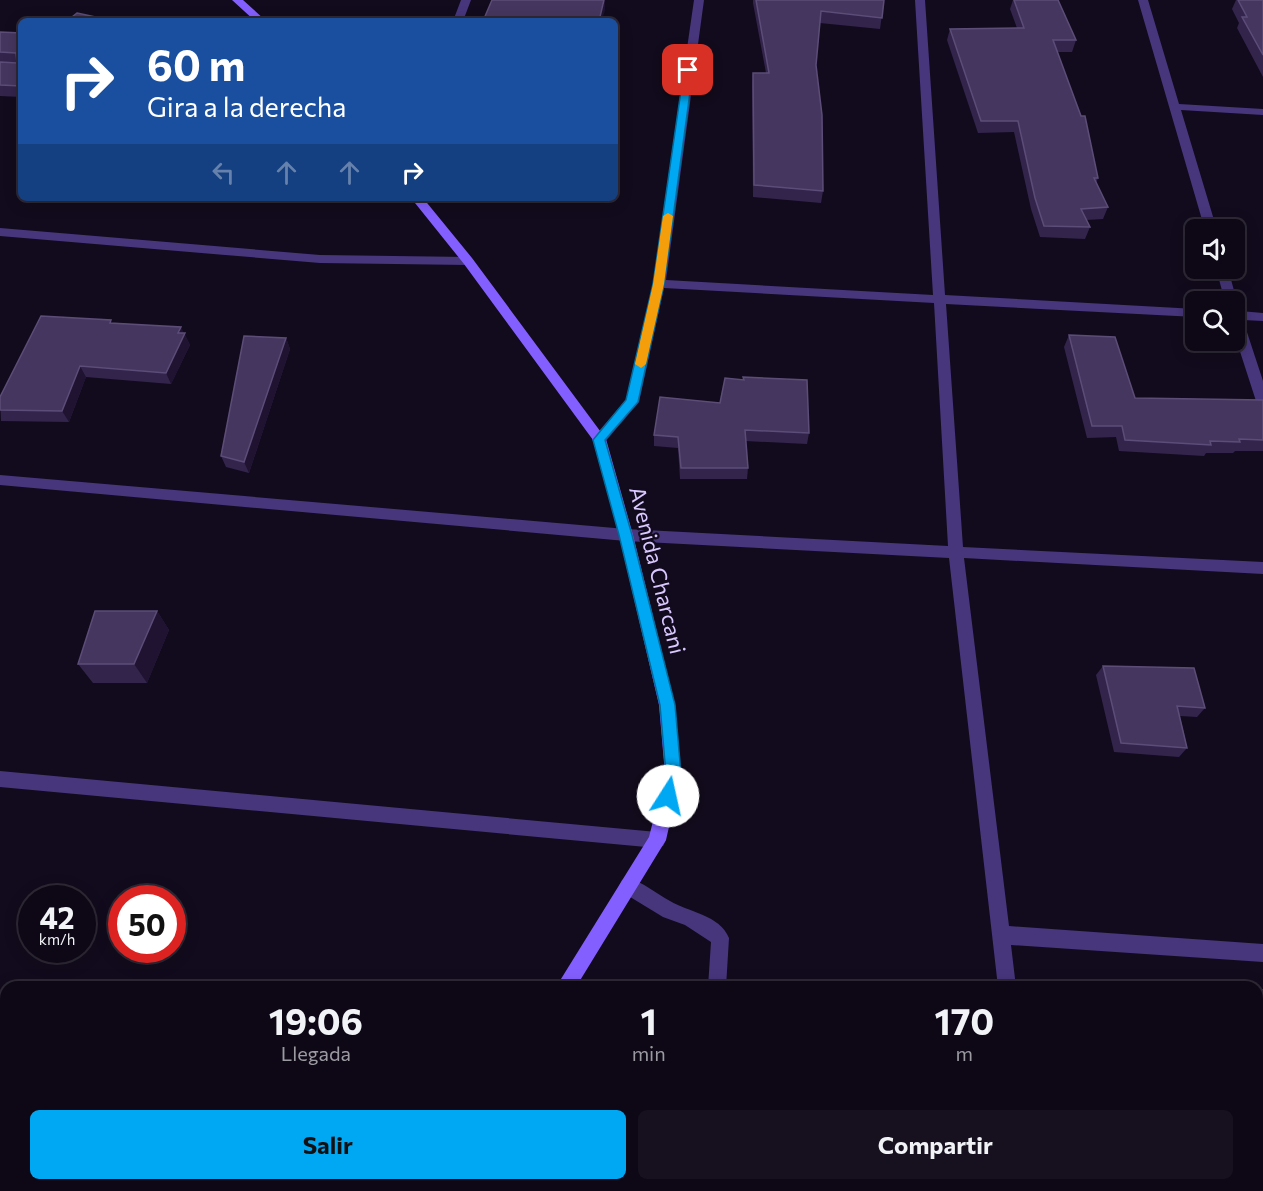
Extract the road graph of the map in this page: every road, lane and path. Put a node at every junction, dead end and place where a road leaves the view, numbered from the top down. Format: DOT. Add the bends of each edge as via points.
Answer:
graph roads {
  1 [pos="237,0"];
  2 [pos="466,0"];
  3 [pos="699,0"];
  4 [pos="920,0"];
  5 [pos="1143,0"];
  6 [pos="258,18"];
  7 [pos="459,18"];
  8 [pos="1177,107"];
  9 [pos="1263,112"];
  10 [pos="419,201"];
  11 [pos="1208,219"];
  12 [pos="0,232"];
  13 [pos="468,261"];
  14 [pos="659,284"];
  15 [pos="941,301"];
  16 [pos="1185,312"];
  17 [pos="1245,315"];
  18 [pos="1263,317"];
  19 [pos="1245,345"];
  20 [pos="1263,401"];
  21 [pos="599,440"];
  22 [pos="0,480"];
  23 [pos="626,535"];
  24 [pos="956,551"];
  25 [pos="1263,568"];
  26 [pos="0,779"];
  27 [pos="657,840"];
  28 [pos="628,886"];
  29 [pos="1001,935"];
  30 [pos="1263,953"];
  31 [pos="569,981"];
  32 [pos="717,981"];
  33 [pos="1006,981"];
  1 -- 6 [label="main road"];
  2 -- 7 [label="street"];
  3 -- 14 [label="street"];
  4 -- 15 [label="street"];
  5 -- 8 [label="street"];
  8 -- 9 [label="street"];
  8 -- 11 [label="street"];
  10 -- 13 [label="main road, Avenida Charcani"];
  12 -- 13 [label="street" via="320,259"];
  13 -- 21 [label="main road, Avenida Charcani"];
  14 -- 15 [label="street"];
  14 -- 21 [label="street" via="632,402"];
  15 -- 16 [label="street"];
  15 -- 24 [label="street"];
  17 -- 18 [label="street"];
  19 -- 20 [label="street"];
  21 -- 23 [label="main road, Avenida Charcani"];
  22 -- 23 [label="street"];
  23 -- 24 [label="street"];
  23 -- 27 [label="main road, Avenida Charcani" via="667,705 674,774"];
  24 -- 25 [label="street"];
  24 -- 29 [label="street"];
  26 -- 27 [label="street"];
  27 -- 28 [label="main road, Avenida Charcani"];
  28 -- 31 [label="main road, Avenida Charcani"];
  28 -- 32 [label="street" via="669,911 690,917 720,938"];
  29 -- 30 [label="street"];
  29 -- 33 [label="street"];
}
